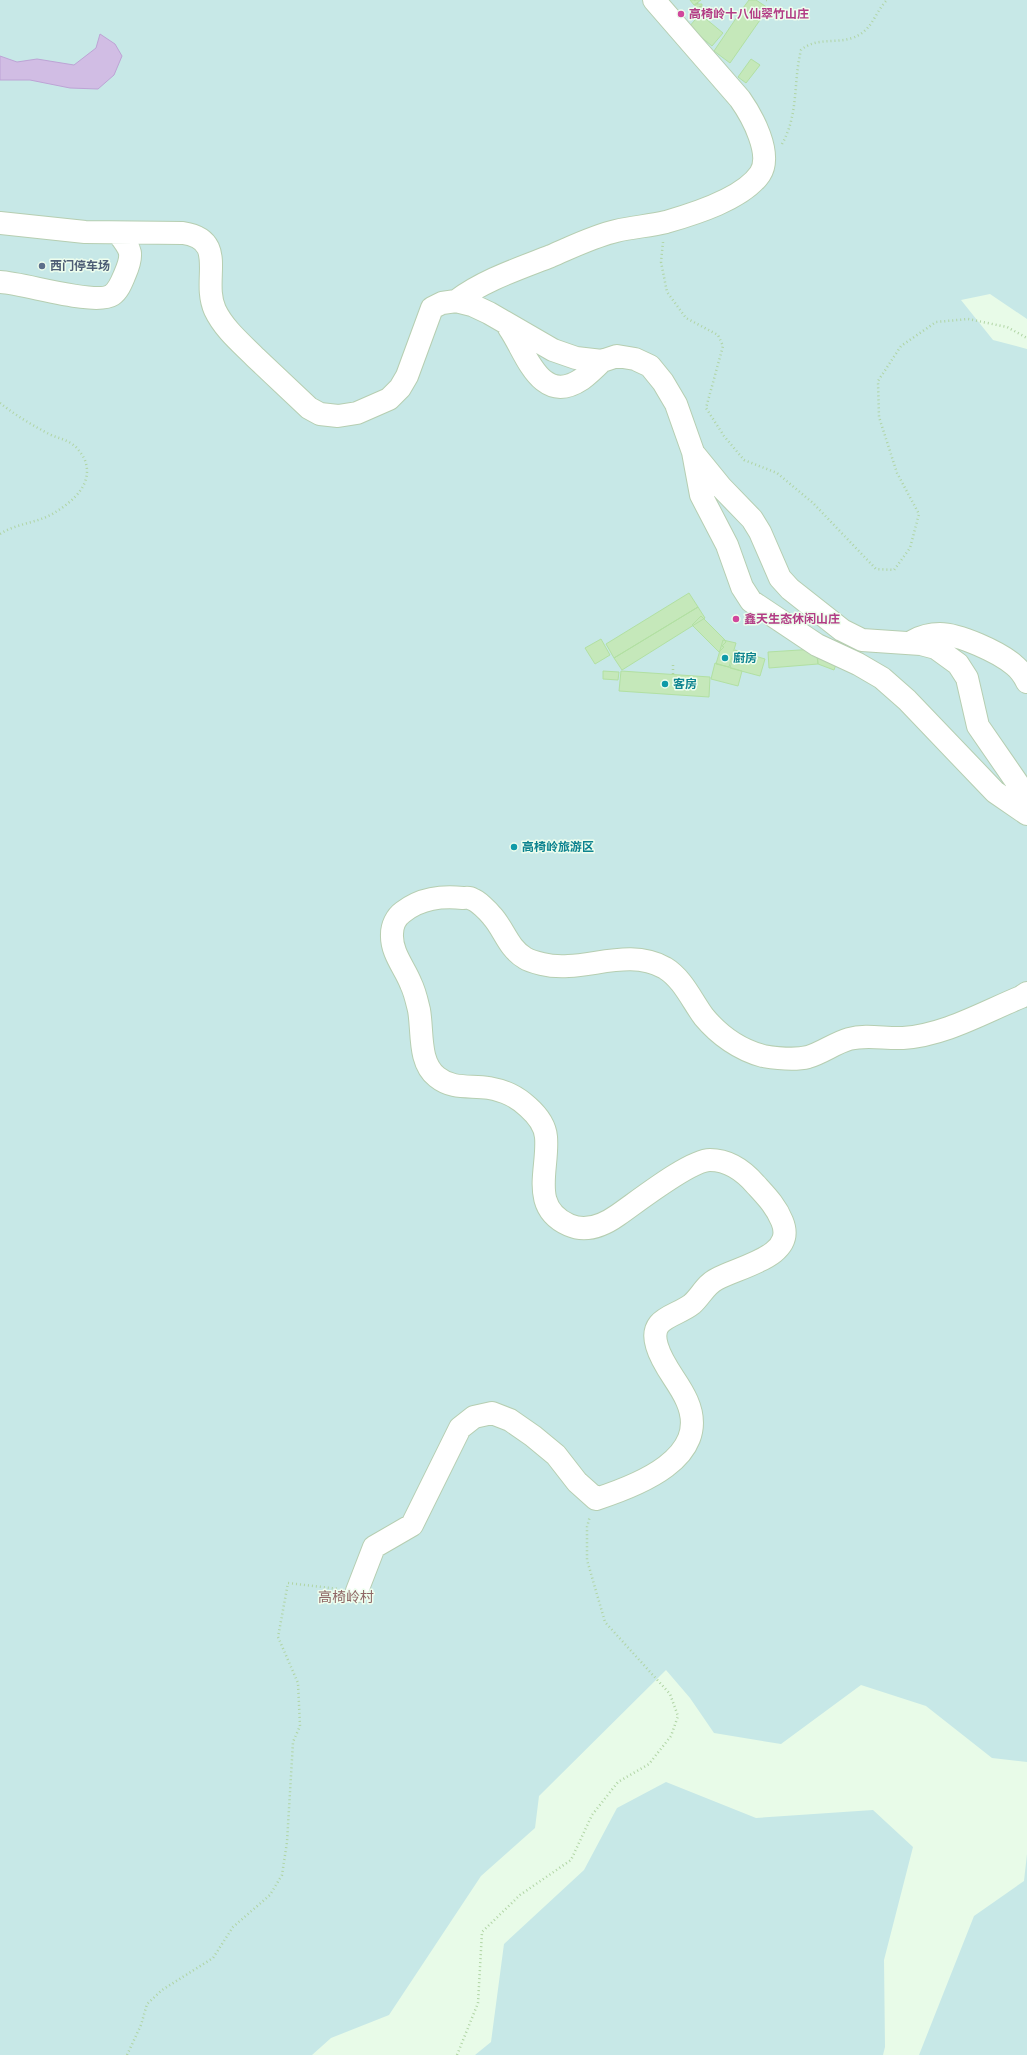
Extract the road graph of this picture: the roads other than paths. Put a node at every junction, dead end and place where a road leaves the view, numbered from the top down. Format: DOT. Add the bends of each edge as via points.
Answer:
graph roads {
  1 [pos="654,0"];
  2 [pos="0,223"];
  3 [pos="118,232"];
  4 [pos="0,282"];
  5 [pos="456,301"];
  6 [pos="504,322"];
  7 [pos="602,361"];
  8 [pos="692,452"];
  9 [pos="910,642"];
  10 [pos="1027,682"];
  11 [pos="1027,797"];
  12 [pos="1027,814"];
  13 [pos="1027,992"];
  14 [pos="357,1591"];
  1 -- 5 [label="street" via="744,105 757,129 763,149 761,173 742,190 700,211 665,222 615,231 581,243 472,288"];
  2 -- 3 [label="street" via="85,232"];
  3 -- 4 [label="street" via="131,256 119,286 113,294 105,298 90,298"];
  3 -- 5 [label="street" via="183,233 203,240 210,249 212,302 218,316 231,333 309,408 320,414 338,416 357,413 389,399 407,376 432,308"];
  5 -- 6 [label="street" via="472,305"];
  6 -- 7 [label="street" via="553,350 576,358"];
  6 -- 7 [label="street" via="517,339 538,377 550,385 572,384 582,379"];
  7 -- 8 [label="street" via="617,356 650,366 676,404"];
  8 -- 9 [label="street" via="752,519 780,578 790,589 842,630 862,640"];
  8 -- 12 [label="street" via="701,495 727,545 742,587 751,601 817,645 882,678 907,700 995,792"];
  9 -- 10 [label="street" via="926,635 941,634 963,639 1014,664"];
  9 -- 11 [label="street" via="936,648 958,664 967,678 978,726"];
  13 -- 14 [label="street" via="946,1030 902,1038 852,1037 806,1058 766,1057 736,1046 706,1019 690,993 667,970 645,961 620,959 555,967 526,959 510,944 494,918 472,899 440,896 416,904 398,915 391,931 394,949 412,986 419,1010 423,1054 434,1076 454,1086 486,1088 513,1095 533,1111 541,1122 546,1136 543,1191 552,1214 572,1227 600,1227 682,1171 706,1159 729,1164 744,1172 774,1205 786,1232 782,1244 772,1255 712,1281 691,1305 668,1316 657,1327 654,1338 658,1350 689,1403 692,1430 681,1453 660,1472 633,1487 596,1499 577,1482 556,1455 510,1420 492,1413 474,1417 460,1428 412,1526 374,1547"];
}
